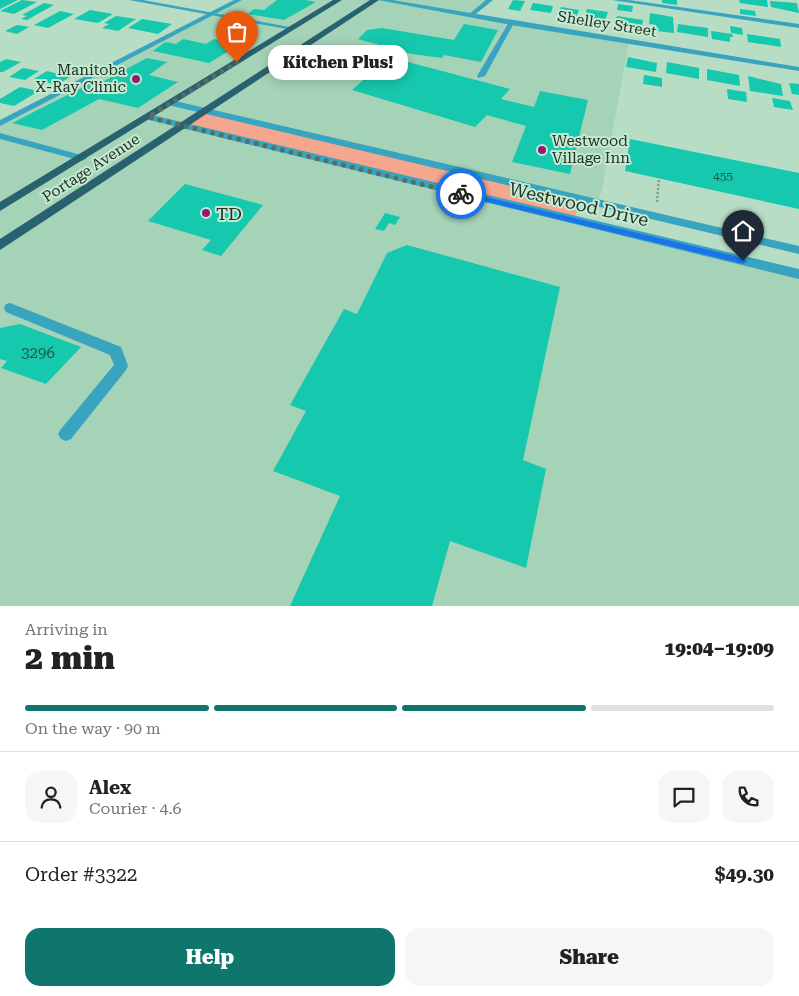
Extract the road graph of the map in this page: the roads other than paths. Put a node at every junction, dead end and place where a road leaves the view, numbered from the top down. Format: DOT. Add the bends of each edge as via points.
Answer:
graph roads {
  1 [pos="132,0"];
  2 [pos="239,0"];
  3 [pos="338,0"];
  4 [pos="375,0"];
  5 [pos="381,0"];
  6 [pos="490,0"];
  7 [pos="615,0"];
  8 [pos="211,14"];
  9 [pos="470,16"];
  10 [pos="510,23"];
  11 [pos="799,26"];
  12 [pos="292,28"];
  13 [pos="799,68"];
  14 [pos="481,76"];
  15 [pos="171,103"];
  16 [pos="204,112"];
  17 [pos="148,117"];
  18 [pos="0,122"];
  19 [pos="182,126"];
  20 [pos="0,136"];
  21 [pos="82,158"];
  22 [pos="0,207"];
  23 [pos="0,245"];
  24 [pos="799,250"];
  25 [pos="799,274"];
  26 [pos="10,308"];
  27 [pos="66,434"];
  1 -- 8 [label="street"];
  2 -- 8 [label="street"];
  3 -- 12 [label="highway, Portage Avenue"];
  4 -- 16 [label="highway, Portage Avenue"];
  5 -- 9 [label="street, Shelley Street"];
  6 -- 9 [label="street"];
  7 -- 11 [label="street"];
  8 -- 12 [label="street"];
  8 -- 18 [label="street"];
  9 -- 10 [label="street, Shelley Street"];
  10 -- 13 [label="street, Shelley Street"];
  10 -- 14 [label="street"];
  12 -- 15 [label="highway, Portage Avenue"];
  15 -- 16 [label="street, Westwood Drive"];
  15 -- 17 [label="highway, Portage Avenue"];
  16 -- 19 [label="highway, Portage Avenue"];
  16 -- 24 [label="street, Westwood Drive"];
  17 -- 19 [label="street, Westwood Drive"];
  17 -- 21 [label="highway, Portage Avenue"];
  19 -- 23 [label="highway, Portage Avenue"];
  19 -- 25 [label="street, Westwood Drive"];
  20 -- 21 [label="street"];
  21 -- 22 [label="highway, Portage Avenue"];
  26 -- 27 [label="street" via="116,351 121,366"];
}
